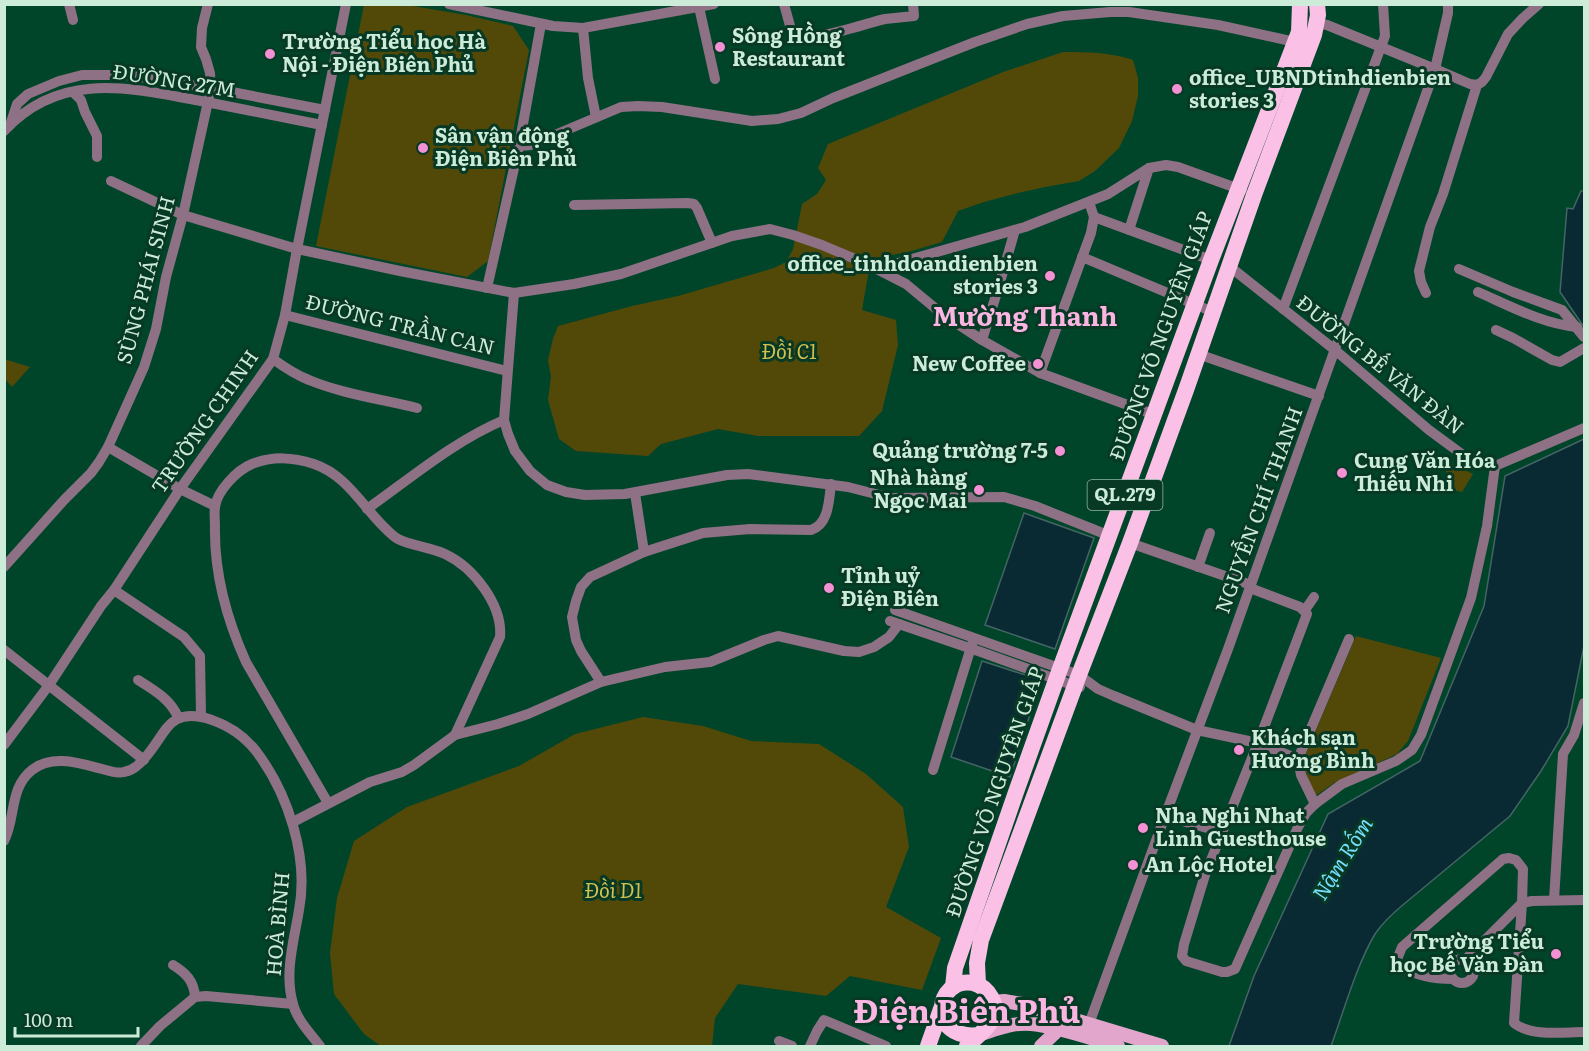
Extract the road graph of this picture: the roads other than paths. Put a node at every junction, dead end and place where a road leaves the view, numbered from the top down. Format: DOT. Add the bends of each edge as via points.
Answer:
graph roads {
  1 [pos="69,4"];
  2 [pos="208,4"];
  3 [pos="346,4"];
  4 [pos="448,4"];
  5 [pos="714,4"];
  6 [pos="784,4"];
  7 [pos="913,4"];
  8 [pos="1300,4"];
  9 [pos="1317,4"];
  10 [pos="1383,4"];
  11 [pos="1448,4"];
  12 [pos="1539,4"];
  13 [pos="699,7"];
  14 [pos="73,20"];
  15 [pos="1316,23"];
  16 [pos="541,24"];
  17 [pos="583,28"];
  18 [pos="1295,42"];
  19 [pos="1381,47"];
  20 [pos="1435,69"];
  21 [pos="715,79"];
  22 [pos="1477,86"];
  23 [pos="211,88"];
  24 [pos="73,92"];
  25 [pos="258,97"];
  26 [pos="208,103"];
  27 [pos="325,110"];
  28 [pos="255,112"];
  29 [pos="596,117"];
  30 [pos="322,125"];
  31 [pos="1271,126"];
  32 [pos="7,128"];
  33 [pos="519,146"];
  34 [pos="97,157"];
  35 [pos="1149,168"];
  36 [pos="111,181"];
  37 [pos="1238,188"];
  38 [pos="1254,195"];
  39 [pos="1089,202"];
  40 [pos="574,205"];
  41 [pos="183,215"];
  42 [pos="1094,217"];
  43 [pos="1015,230"];
  44 [pos="1130,230"];
  45 [pos="712,243"];
  46 [pos="297,249"];
  47 [pos="1082,257"];
  48 [pos="1211,260"];
  49 [pos="867,264"];
  50 [pos="1229,266"];
  51 [pos="1459,268"];
  52 [pos="488,288"];
  53 [pos="1478,292"];
  54 [pos="514,293"];
  55 [pos="1426,293"];
  56 [pos="1195,305"];
  57 [pos="1283,309"];
  58 [pos="1213,312"];
  59 [pos="285,315"];
  60 [pos="1577,327"];
  61 [pos="1496,330"];
  62 [pos="1584,338"];
  63 [pos="981,340"];
  64 [pos="1584,348"];
  65 [pos="1335,350"];
  66 [pos="1198,354"];
  67 [pos="273,359"];
  68 [pos="507,371"];
  69 [pos="1040,372"];
  70 [pos="1319,396"];
  71 [pos="417,408"];
  72 [pos="1155,415"];
  73 [pos="504,420"];
  74 [pos="1584,428"];
  75 [pos="108,447"];
  76 [pos="1495,466"];
  77 [pos="831,484"];
  78 [pos="180,489"];
  79 [pos="635,493"];
  80 [pos="215,506"];
  81 [pos="367,509"];
  82 [pos="1210,532"];
  83 [pos="1110,536"];
  84 [pos="1130,543"];
  85 [pos="644,552"];
  86 [pos="4,567"];
  87 [pos="1198,567"];
  88 [pos="1250,587"];
  89 [pos="114,590"];
  90 [pos="1314,597"];
  91 [pos="895,610"];
  92 [pos="1305,610"];
  93 [pos="1349,639"];
  94 [pos="972,643"];
  95 [pos="4,650"];
  96 [pos="1059,674"];
  97 [pos="138,680"];
  98 [pos="1077,681"];
  99 [pos="602,682"];
  100 [pos="49,685"];
  101 [pos="1584,703"];
  102 [pos="201,716"];
  103 [pos="178,717"];
  104 [pos="1197,730"];
  105 [pos="454,735"];
  106 [pos="1258,743"];
  107 [pos="4,745"];
  108 [pos="1298,759"];
  109 [pos="144,760"];
  110 [pos="933,770"];
  111 [pos="328,803"];
  112 [pos="1315,804"];
  113 [pos="1165,816"];
  114 [pos="293,822"];
  115 [pos="1221,832"];
  116 [pos="4,841"];
  117 [pos="1554,900"];
  118 [pos="1584,900"];
  119 [pos="1522,903"];
  120 [pos="1466,959"];
  121 [pos="173,965"];
  122 [pos="1453,979"];
  123 [pos="978,984"];
  124 [pos="953,987"];
  125 [pos="195,997"];
  126 [pos="994,1002"];
  127 [pos="293,1004"];
  128 [pos="941,1009"];
  129 [pos="1058,1030"];
  130 [pos="1087,1030"];
  131 [pos="1584,1032"];
  132 [pos="779,1041"];
  133 [pos="973,1041"];
  134 [pos="141,1047"];
  135 [pos="320,1047"];
  136 [pos="792,1047"];
  137 [pos="810,1047"];
  138 [pos="886,1047"];
  139 [pos="928,1047"];
  140 [pos="1041,1047"];
  141 [pos="1118,1047"];
  142 [pos="1162,1047"];
  1 -- 14 [label="street"];
  2 -- 23 [label="street" via="201,47"];
  3 -- 27 [label="street, TRƯỜNG CHINH"];
  4 -- 16 [label="street"];
  5 -- 13 [label="street"];
  6 -- 7 [label="street" via="792,33 799,37 914,16"];
  8 -- 18 [label="highway, ĐƯỜNG VÕ NGUYÊN GIÁP / QL.279"];
  9 -- 15 [label="highway, ĐƯỜNG VÕ NGUYÊN GIÁP / QL.279"];
  10 -- 19 [label="street" via="1385,36"];
  11 -- 20 [label="street, NGUYỄN CHÍ THANH"];
  12 -- 22 [label="street" via="1508,34 1486,77"];
  13 -- 17 [label="street"];
  13 -- 21 [label="street"];
  15 -- 19 [label="street"];
  15 -- 31 [label="highway, ĐƯỜNG VÕ NGUYÊN GIÁP / QL.279"];
  16 -- 17 [label="street"];
  16 -- 33 [label="street"];
  17 -- 29 [label="street"];
  18 -- 29 [label="street" via="1218,25 1129,12 1063,16 975,42 778,119 752,121 638,106 621,107"];
  18 -- 31 [label="highway, ĐƯỜNG VÕ NGUYÊN GIÁP / QL.279"];
  19 -- 20 [label="street"];
  19 -- 57 [label="street"];
  20 -- 22 [label="street"];
  20 -- 65 [label="street, NGUYỄN CHÍ THANH"];
  22 -- 55 [label="street" via="1419,271"];
  23 -- 25 [label="street, ĐƯỜNG 27M"];
  23 -- 26 [label="street, SÙNG PHÁI SINH"];
  23 -- 32 [label="street, ĐƯỜNG 27M" via="126,75 82,75 28,94 17,104"];
  24 -- 26 [label="street, ĐƯỜNG 27M" via="113,87"];
  24 -- 32 [label="street, ĐƯỜNG 27M" via="42,100"];
  24 -- 34 [label="street" via="81,100 97,136"];
  25 -- 27 [label="street, ĐƯỜNG 27M"];
  25 -- 28 [label="street"];
  26 -- 28 [label="street, ĐƯỜNG 27M"];
  26 -- 41 [label="street, SÙNG PHÁI SINH"];
  27 -- 30 [label="street, TRƯỜNG CHINH"];
  28 -- 30 [label="street, ĐƯỜNG 27M"];
  29 -- 33 [label="street" via="531,145"];
  30 -- 46 [label="street, TRƯỜNG CHINH"];
  31 -- 37 [label="highway, ĐƯỜNG VÕ NGUYÊN GIÁP / QL.279"];
  31 -- 38 [label="highway, ĐƯỜNG VÕ NGUYÊN GIÁP / QL.279"];
  33 -- 52 [label="street"];
  35 -- 37 [label="street" via="1178,167"];
  35 -- 39 [label="street"];
  35 -- 44 [label="street"];
  36 -- 41 [label="street"];
  37 -- 38 [label="street"];
  37 -- 48 [label="highway, ĐƯỜNG VÕ NGUYÊN GIÁP / QL.279"];
  38 -- 50 [label="highway, ĐƯỜNG VÕ NGUYÊN GIÁP / QL.279"];
  39 -- 42 [label="street"];
  39 -- 43 [label="street"];
  40 -- 45 [label="street" via="694,204"];
  41 -- 46 [label="street"];
  41 -- 75 [label="street, SÙNG PHÁI SINH" via="144,367"];
  42 -- 44 [label="street"];
  42 -- 47 [label="street"];
  43 -- 49 [label="street" via="898,263"];
  43 -- 63 [label="street"];
  44 -- 48 [label="street"];
  45 -- 49 [label="street" via="770,229"];
  45 -- 54 [label="street" via="621,274"];
  46 -- 52 [label="street"];
  46 -- 59 [label="street, TRƯỜNG CHINH"];
  47 -- 56 [label="street"];
  47 -- 69 [label="street"];
  48 -- 50 [label="highway"];
  48 -- 56 [label="highway, ĐƯỜNG VÕ NGUYÊN GIÁP / QL.279"];
  49 -- 63 [label="street" via="906,284"];
  50 -- 57 [label="street, ĐƯỜNG BẾ VĂN ĐÀN"];
  50 -- 58 [label="highway, ĐƯỜNG VÕ NGUYÊN GIÁP / QL.279"];
  51 -- 60 [label="street" via="1562,310"];
  52 -- 54 [label="street"];
  53 -- 60 [label="street" via="1542,319"];
  54 -- 68 [label="street, ĐƯỜNG TRẦN CAN"];
  56 -- 58 [label="street"];
  56 -- 72 [label="highway, ĐƯỜNG VÕ NGUYÊN GIÁP / QL.279"];
  57 -- 65 [label="street, ĐƯỜNG BẾ VĂN ĐÀN"];
  58 -- 66 [label="highway, ĐƯỜNG VÕ NGUYÊN GIÁP / QL.279"];
  59 -- 67 [label="street, TRƯỜNG CHINH"];
  59 -- 68 [label="street, ĐƯỜNG TRẦN CAN"];
  60 -- 62 [label="street"];
  61 -- 64 [label="street" via="1560,362"];
  63 -- 69 [label="street"];
  65 -- 70 [label="street, NGUYỄN CHÍ THANH"];
  65 -- 76 [label="street, ĐƯỜNG BẾ VĂN ĐÀN" via="1462,455"];
  66 -- 70 [label="street"];
  66 -- 84 [label="highway, ĐƯỜNG VÕ NGUYÊN GIÁP / QL.279"];
  67 -- 71 [label="street" via="310,381"];
  67 -- 78 [label="street, TRƯỜNG CHINH"];
  68 -- 73 [label="street, ĐƯỜNG TRẦN CAN"];
  69 -- 72 [label="street"];
  70 -- 88 [label="street, NGUYỄN CHÍ THANH"];
  72 -- 83 [label="highway, ĐƯỜNG VÕ NGUYÊN GIÁP / QL.279"];
  73 -- 79 [label="street, ĐƯỜNG TRẦN CAN" via="515,451 530,471 548,485 585,495"];
  73 -- 81 [label="street" via="475,434"];
  74 -- 76 [label="street"];
  75 -- 78 [label="street"];
  75 -- 86 [label="street, SÙNG PHÁI SINH" via="91,473"];
  76 -- 112 [label="street" via="1471,597 1421,735 1412,750 1396,761 1342,784"];
  77 -- 79 [label="street, ĐƯỜNG TRẦN CAN" via="748,474 718,476"];
  77 -- 83 [label="street, ĐƯỜNG TRẦN CAN" via="891,498 1004,497"];
  77 -- 85 [label="street" via="827,510 818,527 811,530 703,533"];
  78 -- 80 [label="street"];
  78 -- 89 [label="street, TRƯỜNG CHINH"];
  79 -- 85 [label="street"];
  80 -- 81 [label="street" via="231,478 244,467 288,458 315,464 335,474"];
  80 -- 111 [label="street" via="217,568 237,642"];
  81 -- 105 [label="street" via="397,538 445,554 470,570 492,600 501,627 500,637"];
  82 -- 87 [label="street"];
  83 -- 84 [label="highway"];
  83 -- 96 [label="highway, ĐƯỜNG VÕ NGUYÊN GIÁP / QL.279"];
  84 -- 87 [label="street"];
  84 -- 98 [label="highway, ĐƯỜNG VÕ NGUYÊN GIÁP / QL.279"];
  85 -- 99 [label="street" via="590,577 576,601 572,617 576,640"];
  87 -- 88 [label="street"];
  88 -- 92 [label="street"];
  88 -- 104 [label="street, NGUYỄN CHÍ THANH"];
  89 -- 100 [label="street, TRƯỜNG CHINH"];
  89 -- 102 [label="street" via="192,644 200,656"];
  90 -- 92 [label="street"];
  91 -- 94 [label="street"];
  92 -- 106 [label="street" via="1307,614"];
  93 -- 108 [label="street"];
  94 -- 96 [label="street"];
  94 -- 99 [label="street" via="895,623 890,637 859,652 778,636 710,662 665,667"];
  94 -- 110 [label="street"];
  95 -- 100 [label="street"];
  96 -- 98 [label="street"];
  96 -- 124 [label="highway, ĐƯỜNG VÕ NGUYÊN GIÁP / QL.279" via="955,968"];
  97 -- 103 [label="street" via="164,698"];
  98 -- 104 [label="street"];
  98 -- 123 [label="highway, ĐƯỜNG VÕ NGUYÊN GIÁP / QL.279" via="981,940"];
  99 -- 105 [label="street" via="528,714"];
  100 -- 107 [label="street, TRƯỜNG CHINH"];
  100 -- 109 [label="street"];
  101 -- 117 [label="street" via="1563,754"];
  102 -- 103 [label="street, HOÀ BÌNH"];
  102 -- 114 [label="street, HOÀ BÌNH" via="228,727 256,751"];
  103 -- 109 [label="street"];
  104 -- 106 [label="street"];
  104 -- 113 [label="street, NGUYỄN CHÍ THANH"];
  105 -- 111 [label="street" via="402,772 370,782"];
  106 -- 108 [label="street"];
  106 -- 115 [label="street"];
  108 -- 112 [label="street"];
  109 -- 116 [label="street" via="135,768 118,773 59,761 34,769 19,786"];
  111 -- 114 [label="street"];
  112 -- 115 [label="street" via="1298,827 1235,969 1227,972 1190,963 1182,956"];
  113 -- 115 [label="street"];
  113 -- 130 [label="street, NGUYỄN CHÍ THANH"];
  114 -- 127 [label="street, HOÀ BÌNH" via="301,862 301,899 290,961"];
  117 -- 118 [label="street"];
  117 -- 119 [label="street"];
  119 -- 120 [label="street"];
  119 -- 122 [label="street" via="1523,869 1516,860 1503,859 1402,947 1396,966 1434,979"];
  119 -- 131 [label="street" via="1514,1023 1538,1032"];
  120 -- 122 [label="street" via="1454,961 1450,973"];
  120 -- 122 [label="street" via="1472,963 1474,974 1465,983"];
  121 -- 125 [label="street" via="191,980"];
  123 -- 124 [label="highway"];
  123 -- 126 [label="highway"];
  124 -- 128 [label="highway, QL.279"];
  125 -- 127 [label="street"];
  125 -- 134 [label="street"];
  126 -- 130 [label="main road" via="1022,1004"];
  126 -- 133 [label="highway" via="990,1025"];
  127 -- 135 [label="street, HOÀ BÌNH"];
  128 -- 133 [label="highway" via="946,1025"];
  128 -- 139 [label="highway, QL.279"];
  129 -- 130 [label="main road"];
  129 -- 133 [label="main road" via="1030,1024 1006,1026"];
  129 -- 140 [label="main road"];
  130 -- 141 [label="main road"];
  130 -- 142 [label="main road"];
  132 -- 136 [label="street"];
  137 -- 138 [label="street" via="824,1020"];
}
